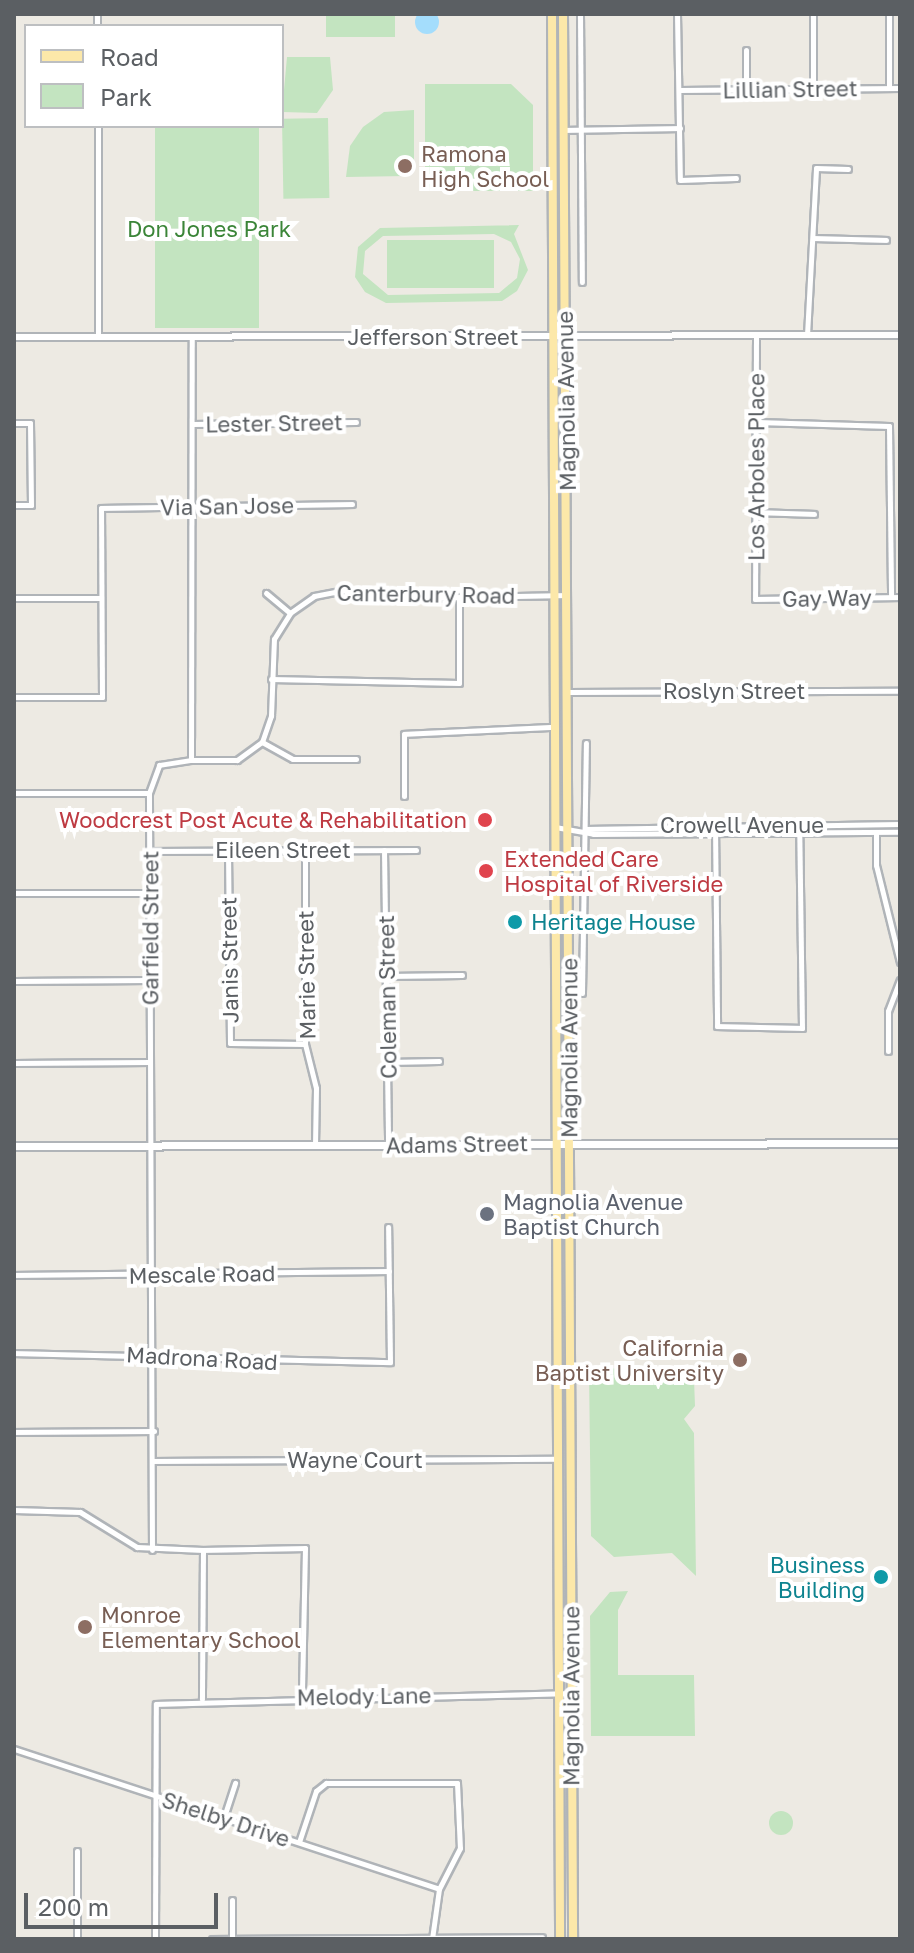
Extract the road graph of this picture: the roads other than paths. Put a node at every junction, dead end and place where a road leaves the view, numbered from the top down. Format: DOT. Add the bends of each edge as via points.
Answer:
graph roads {
  1 [pos="552,14"];
  2 [pos="563,14"];
  3 [pos="580,14"];
  4 [pos="677,14"];
  5 [pos="813,14"];
  6 [pos="889,14"];
  7 [pos="746,50"];
  8 [pos="813,88"];
  9 [pos="889,88"];
  10 [pos="900,88"];
  11 [pos="746,89"];
  12 [pos="679,90"];
  13 [pos="98,128"];
  14 [pos="680,128"];
  15 [pos="581,129"];
  16 [pos="564,130"];
  17 [pos="848,169"];
  18 [pos="736,178"];
  19 [pos="815,238"];
  20 [pos="886,240"];
  21 [pos="582,282"];
  22 [pos="756,335"];
  23 [pos="807,335"];
  24 [pos="900,335"];
  25 [pos="14,337"];
  26 [pos="552,337"];
  27 [pos="564,337"];
  28 [pos="98,338"];
  29 [pos="192,338"];
  30 [pos="356,422"];
  31 [pos="757,422"];
  32 [pos="14,423"];
  33 [pos="192,424"];
  34 [pos="352,504"];
  35 [pos="14,505"];
  36 [pos="191,506"];
  37 [pos="756,512"];
  38 [pos="814,514"];
  39 [pos="266,593"];
  40 [pos="568,595"];
  41 [pos="552,596"];
  42 [pos="891,597"];
  43 [pos="900,597"];
  44 [pos="14,598"];
  45 [pos="101,598"];
  46 [pos="459,598"];
  47 [pos="755,599"];
  48 [pos="290,613"];
  49 [pos="271,679"];
  50 [pos="900,691"];
  51 [pos="568,692"];
  52 [pos="14,697"];
  53 [pos="553,727"];
  54 [pos="262,742"];
  55 [pos="586,743"];
  56 [pos="356,759"];
  57 [pos="191,760"];
  58 [pos="14,793"];
  59 [pos="149,793"];
  60 [pos="404,796"];
  61 [pos="900,824"];
  62 [pos="715,825"];
  63 [pos="799,825"];
  64 [pos="555,827"];
  65 [pos="570,828"];
  66 [pos="585,829"];
  67 [pos="876,832"];
  68 [pos="900,832"];
  69 [pos="715,833"];
  70 [pos="799,833"];
  71 [pos="305,850"];
  72 [pos="384,850"];
  73 [pos="416,850"];
  74 [pos="150,851"];
  75 [pos="228,851"];
  76 [pos="14,893"];
  77 [pos="149,893"];
  78 [pos="900,962"];
  79 [pos="462,975"];
  80 [pos="387,976"];
  81 [pos="150,980"];
  82 [pos="900,980"];
  83 [pos="14,981"];
  84 [pos="582,993"];
  85 [pos="305,1044"];
  86 [pos="888,1051"];
  87 [pos="439,1061"];
  88 [pos="150,1062"];
  89 [pos="388,1062"];
  90 [pos="14,1063"];
  91 [pos="556,1143"];
  92 [pos="569,1143"];
  93 [pos="900,1143"];
  94 [pos="315,1145"];
  95 [pos="388,1145"];
  96 [pos="14,1146"];
  97 [pos="151,1146"];
  98 [pos="388,1227"];
  99 [pos="389,1271"];
  100 [pos="14,1275"];
  101 [pos="153,1275"];
  102 [pos="14,1353"];
  103 [pos="153,1353"];
  104 [pos="154,1431"];
  105 [pos="14,1432"];
  106 [pos="570,1458"];
  107 [pos="557,1459"];
  108 [pos="153,1461"];
  109 [pos="14,1510"];
  110 [pos="152,1550"];
  111 [pos="203,1550"];
  112 [pos="559,1693"];
  113 [pos="571,1693"];
  114 [pos="302,1697"];
  115 [pos="202,1699"];
  116 [pos="14,1750"];
  117 [pos="235,1783"];
  118 [pos="155,1795"];
  119 [pos="224,1817"];
  120 [pos="299,1842"];
  121 [pos="77,1851"];
  122 [pos="439,1889"];
  123 [pos="232,1900"];
  124 [pos="542,1937"];
  125 [pos="432,1938"];
  126 [pos="77,1939"];
  127 [pos="155,1939"];
  128 [pos="212,1939"];
  129 [pos="232,1939"];
  130 [pos="560,1939"];
  131 [pos="573,1939"];
  1 -- 26 [label="main road, Magnolia Avenue"];
  2 -- 16 [label="main road, Magnolia Avenue"];
  3 -- 15 [label="street"];
  4 -- 12 [label="street"];
  5 -- 8 [label="street"];
  6 -- 9 [label="street"];
  7 -- 11 [label="street"];
  8 -- 9 [label="street, Lillian Street"];
  8 -- 11 [label="street, Lillian Street"];
  9 -- 10 [label="street, Lillian Street"];
  11 -- 12 [label="street, Lillian Street"];
  12 -- 14 [label="street"];
  13 -- 28 [label="street"];
  14 -- 15 [label="street"];
  14 -- 18 [label="street" via="680,180"];
  15 -- 16 [label="street"];
  15 -- 21 [label="street"];
  16 -- 27 [label="main road, Magnolia Avenue"];
  17 -- 19 [label="street" via="816,168"];
  19 -- 20 [label="street"];
  19 -- 23 [label="street"];
  22 -- 23 [label="street, Jefferson Street"];
  22 -- 27 [label="street, Jefferson Street"];
  22 -- 31 [label="street, Los Arboles Place"];
  23 -- 24 [label="street, Jefferson Street"];
  25 -- 28 [label="street, Jefferson Street"];
  26 -- 27 [label="street, Jefferson Street"];
  26 -- 29 [label="street, Jefferson Street"];
  26 -- 41 [label="main road, Magnolia Avenue"];
  27 -- 40 [label="main road, Magnolia Avenue"];
  28 -- 29 [label="street, Jefferson Street"];
  29 -- 33 [label="street"];
  30 -- 33 [label="street, Lester Street"];
  31 -- 37 [label="street, Los Arboles Place"];
  31 -- 42 [label="street" via="889,426"];
  32 -- 35 [label="street" via="30,423 31,505"];
  33 -- 36 [label="street"];
  34 -- 36 [label="street, Via San Jose"];
  36 -- 45 [label="street, Via San Jose" via="101,508"];
  36 -- 57 [label="street"];
  37 -- 38 [label="street"];
  37 -- 47 [label="street, Los Arboles Place"];
  39 -- 48 [label="street"];
  40 -- 41 [label="street, Canterbury Road"];
  40 -- 51 [label="main road, Magnolia Avenue"];
  41 -- 46 [label="street, Canterbury Road"];
  41 -- 53 [label="main road, Magnolia Avenue"];
  42 -- 43 [label="street, Gay Way"];
  42 -- 47 [label="street, Gay Way"];
  44 -- 45 [label="street"];
  45 -- 52 [label="street" via="102,697"];
  46 -- 48 [label="street, Canterbury Road" via="336,590"];
  46 -- 49 [label="street" via="459,683"];
  48 -- 49 [label="street" via="274,639"];
  49 -- 54 [label="street"];
  50 -- 51 [label="street, Roslyn Street"];
  51 -- 65 [label="main road, Magnolia Avenue"];
  53 -- 60 [label="street" via="404,734"];
  53 -- 64 [label="main road, Magnolia Avenue"];
  54 -- 56 [label="street" via="293,759"];
  54 -- 57 [label="street" via="237,760"];
  55 -- 66 [label="street"];
  57 -- 59 [label="street" via="159,765"];
  58 -- 59 [label="street"];
  59 -- 74 [label="street, Garfield Street"];
  61 -- 63 [label="street, Crowell Avenue"];
  62 -- 63 [label="street, Crowell Avenue"];
  62 -- 66 [label="street, Crowell Avenue"];
  62 -- 69 [label="street"];
  63 -- 70 [label="street"];
  64 -- 65 [label="street, Crowell Avenue"];
  64 -- 91 [label="main road, Magnolia Avenue"];
  65 -- 66 [label="street, Crowell Avenue"];
  65 -- 92 [label="main road, Magnolia Avenue"];
  66 -- 69 [label="street, Crowell Avenue"];
  66 -- 84 [label="street"];
  67 -- 68 [label="street, Crowell Avenue"];
  67 -- 70 [label="street, Crowell Avenue"];
  67 -- 78 [label="street" via="876,865"];
  69 -- 70 [label="street, Crowell Avenue"];
  69 -- 70 [label="street" via="717,1026 802,1028"];
  71 -- 72 [label="street, Eileen Street"];
  71 -- 75 [label="street, Eileen Street"];
  71 -- 85 [label="street, Marie Street"];
  72 -- 73 [label="street, Eileen Street"];
  72 -- 80 [label="street, Coleman Street"];
  74 -- 75 [label="street, Eileen Street"];
  74 -- 77 [label="street, Garfield Street"];
  75 -- 85 [label="street, Janis Street" via="230,1043"];
  76 -- 77 [label="street"];
  77 -- 81 [label="street, Garfield Street"];
  79 -- 80 [label="street"];
  80 -- 89 [label="street, Coleman Street"];
  81 -- 83 [label="street"];
  81 -- 88 [label="street, Garfield Street"];
  82 -- 86 [label="street" via="888,1011"];
  85 -- 94 [label="street, Marie Street" via="314,1071"];
  87 -- 89 [label="street"];
  88 -- 90 [label="street"];
  88 -- 97 [label="street, Garfield Street"];
  89 -- 95 [label="street, Coleman Street"];
  91 -- 92 [label="main road, Adams Street"];
  91 -- 95 [label="main road, Adams Street"];
  91 -- 107 [label="main road, Magnolia Avenue"];
  92 -- 93 [label="main road, Adams Street"];
  92 -- 106 [label="main road, Magnolia Avenue"];
  94 -- 95 [label="main road, Adams Street"];
  94 -- 97 [label="main road, Adams Street"];
  96 -- 97 [label="main road, Adams Street"];
  97 -- 101 [label="street, Garfield Street"];
  98 -- 99 [label="street"];
  99 -- 101 [label="street, Mescale Road"];
  99 -- 103 [label="street, Madrona Road" via="390,1362 216,1362"];
  100 -- 101 [label="street, Mescale Road"];
  101 -- 103 [label="street, Garfield Street"];
  102 -- 103 [label="street, Madrona Road"];
  103 -- 104 [label="street, Garfield Street"];
  104 -- 105 [label="street"];
  104 -- 108 [label="street, Garfield Street"];
  106 -- 107 [label="main road"];
  106 -- 113 [label="main road, Magnolia Avenue"];
  107 -- 108 [label="street, Wayne Court"];
  107 -- 112 [label="main road, Magnolia Avenue"];
  108 -- 110 [label="street, Garfield Street"];
  109 -- 110 [label="street" via="89,1515 122,1542"];
  110 -- 111 [label="street"];
  111 -- 114 [label="street" via="305,1548"];
  111 -- 115 [label="street"];
  112 -- 113 [label="street, Melody Lane"];
  112 -- 114 [label="street, Melody Lane"];
  112 -- 130 [label="main road, Magnolia Avenue"];
  113 -- 131 [label="main road, Magnolia Avenue"];
  114 -- 115 [label="street, Melody Lane"];
  115 -- 118 [label="street, Melody Lane" via="156,1704"];
  116 -- 118 [label="street, Shelby Drive"];
  117 -- 119 [label="street"];
  118 -- 119 [label="street, Shelby Drive"];
  118 -- 127 [label="street"];
  119 -- 120 [label="street, Shelby Drive"];
  120 -- 122 [label="street, Shelby Drive"];
  120 -- 122 [label="street" via="316,1791 326,1783 457,1783 460,1848"];
  121 -- 126 [label="street"];
  122 -- 125 [label="street"];
  123 -- 129 [label="street"];
  124 -- 125 [label="street"];
  125 -- 129 [label="street"];
  128 -- 129 [label="street"];
}
